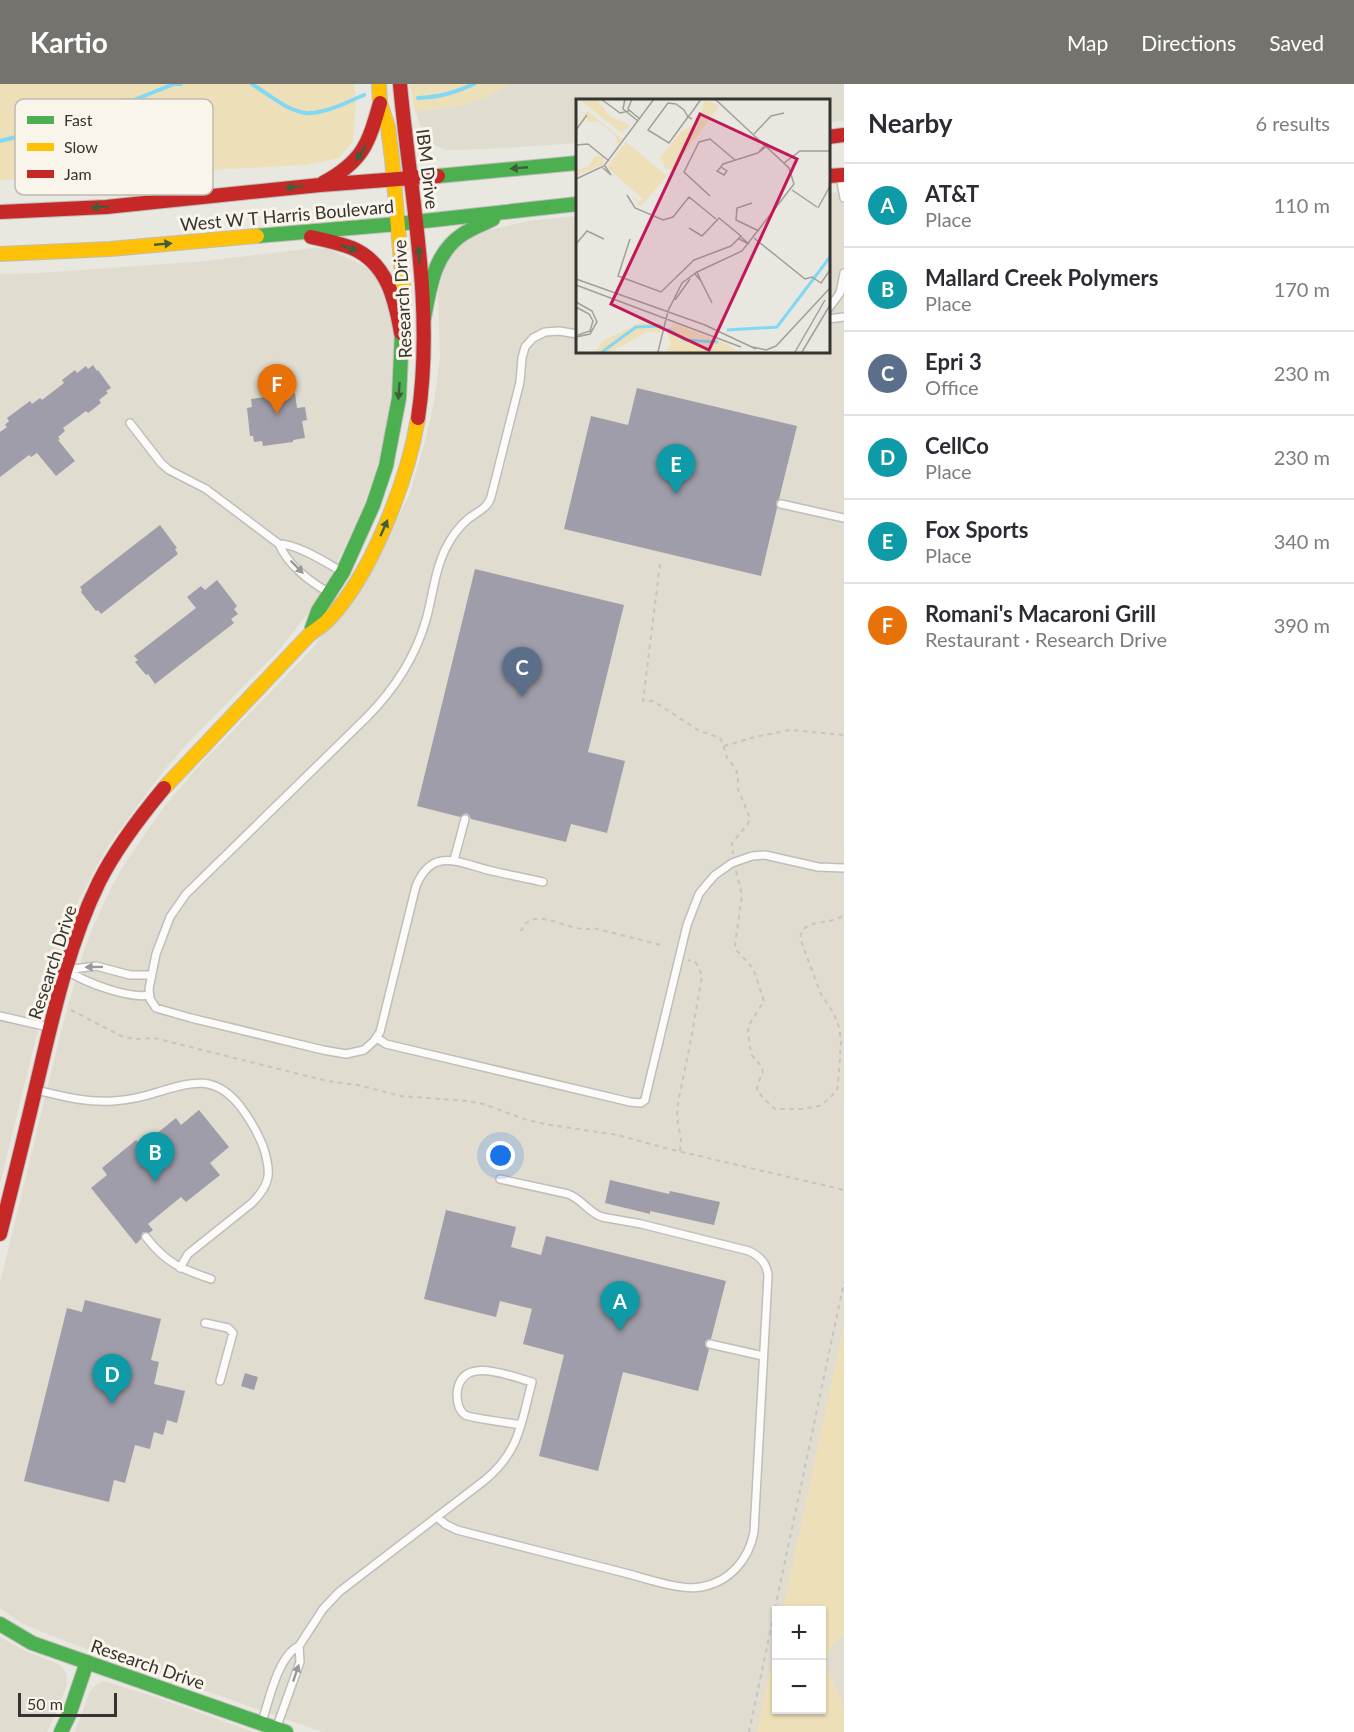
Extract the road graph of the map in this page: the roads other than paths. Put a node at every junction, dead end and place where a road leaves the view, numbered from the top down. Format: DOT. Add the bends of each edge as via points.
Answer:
graph roads {
  1 [pos="379,84"];
  2 [pos="400,84"];
  3 [pos="380,103"];
  4 [pos="844,135"];
  5 [pos="829,137"];
  6 [pos="576,163"];
  7 [pos="837,175"];
  8 [pos="410,178"];
  9 [pos="394,180"];
  10 [pos="320,184"];
  11 [pos="844,198"];
  12 [pos="576,204"];
  13 [pos="0,212"];
  14 [pos="510,212"];
  15 [pos="416,222"];
  16 [pos="397,224"];
  17 [pos="292,233"];
  18 [pos="0,254"];
  19 [pos="844,273"];
  20 [pos="829,308"];
  21 [pos="844,317"];
  22 [pos="424,318"];
  23 [pos="829,319"];
  24 [pos="401,333"];
  25 [pos="576,334"];
  26 [pos="130,423"];
  27 [pos="781,504"];
  28 [pos="844,518"];
  29 [pos="279,544"];
  30 [pos="343,572"];
  31 [pos="357,580"];
  32 [pos="337,597"];
  33 [pos="465,819"];
  34 [pos="454,860"];
  35 [pos="844,868"];
  36 [pos="543,882"];
  37 [pos="66,970"];
  38 [pos="151,975"];
  39 [pos="149,995"];
  40 [pos="0,1016"];
  41 [pos="51,1027"];
  42 [pos="377,1038"];
  43 [pos="36,1090"];
  44 [pos="500,1179"];
  45 [pos="0,1234"];
  46 [pos="146,1237"];
  47 [pos="180,1268"];
  48 [pos="211,1279"];
  49 [pos="205,1323"];
  50 [pos="710,1344"];
  51 [pos="764,1356"];
  52 [pos="220,1381"];
  53 [pos="521,1425"];
  54 [pos="437,1517"];
  55 [pos="0,1624"];
  56 [pos="299,1646"];
  57 [pos="87,1662"];
  58 [pos="262,1723"];
  59 [pos="281,1730"];
  60 [pos="61,1732"];
  1 -- 3 [label="street, IBM Drive"];
  2 -- 8 [label="street, IBM Drive"];
  3 -- 9 [label="street, IBM Drive" via="388,127"];
  3 -- 10 [label="street, one-way" via="359,159"];
  4 -- 5 [label="street"];
  6 -- 8 [label="street, West W T Harris Boulevard, one-way"];
  7 -- 11 [label="lane"];
  8 -- 9 [label="street, West W T Harris Boulevard"];
  8 -- 15 [label="street, IBM Drive"];
  9 -- 10 [label="street, West W T Harris Boulevard"];
  9 -- 16 [label="street, IBM Drive"];
  10 -- 13 [label="street, West W T Harris Boulevard, one-way" via="106,207"];
  12 -- 14 [label="street, West W T Harris Boulevard"];
  14 -- 15 [label="street, West W T Harris Boulevard"];
  14 -- 22 [label="street" via="458,236 447,246 435,269"];
  15 -- 16 [label="street, West W T Harris Boulevard"];
  22 -- 15 [label="street, Research Drive, one-way"];
  16 -- 17 [label="street, West W T Harris Boulevard"];
  16 -- 24 [label="street, Research Drive" via="404,296"];
  18 -- 17 [label="street, West W T Harris Boulevard, one-way"];
  17 -- 24 [label="street, one-way" via="357,250 370,259 388,282"];
  19 -- 20 [label="lane" via="840,293"];
  21 -- 23 [label="lane"];
  31 -- 22 [label="street, Research Drive, one-way" via="395,505 407,470 421,396"];
  24 -- 30 [label="street, Research Drive, one-way" via="399,398 386,466"];
  25 -- 38 [label="lane" via="545,332 525,347 490,502 461,526 448,544 419,640 391,690 186,894 165,927"];
  26 -- 29 [label="lane" via="169,470 206,489"];
  27 -- 28 [label="lane"];
  29 -- 30 [label="lane" via="298,549"];
  29 -- 32 [label="lane, one-way" via="297,567"];
  30 -- 31 [label="lane"];
  30 -- 32 [label="street, Research Drive"];
  31 -- 32 [label="street, Research Drive"];
  32 -- 37 [label="street, Research Drive" via="325,623 177,772 136,821 93,895"];
  33 -- 34 [label="lane"];
  34 -- 36 [label="lane"];
  34 -- 42 [label="lane" via="436,864 423,873 417,884"];
  35 -- 42 [label="lane" via="818,867 765,855 745,857 715,875 699,894 691,914 645,1100 641,1103 386,1044"];
  38 -- 37 [label="lane, one-way" via="130,975 101,966"];
  37 -- 39 [label="lane" via="129,996"];
  37 -- 41 [label="street, Research Drive"];
  38 -- 39 [label="lane"];
  39 -- 42 [label="lane" via="161,1010 323,1050 353,1054"];
  40 -- 41 [label="lane"];
  41 -- 43 [label="street, Research Drive"];
  43 -- 45 [label="street, Research Drive"];
  43 -- 47 [label="lane" via="89,1101 114,1101 200,1082 218,1087 233,1098 260,1140 269,1169 268,1182 260,1196 188,1254"];
  44 -- 51 [label="lane" via="577,1197 602,1217 755,1253 765,1263 768,1276"];
  46 -- 47 [label="lane" via="160,1255"];
  47 -- 48 [label="lane"];
  49 -- 52 [label="lane" via="228,1328 233,1333"];
  50 -- 51 [label="lane"];
  51 -- 54 [label="lane" via="754,1532 744,1560 719,1581 692,1588 652,1580 457,1530"];
  53 -- 53 [label="lane" via="532,1382 478,1370 460,1382 458,1403 466,1416"];
  53 -- 54 [label="lane" via="513,1449 502,1464"];
  54 -- 56 [label="lane" via="339,1592"];
  55 -- 57 [label="street, Research Drive" via="32,1642"];
  56 -- 58 [label="lane" via="284,1660"];
  59 -- 56 [label="lane, one-way" via="300,1662"];
  57 -- 58 [label="street, Research Drive"];
  57 -- 60 [label="street"];
  58 -- 59 [label="street, Research Drive"];
}
